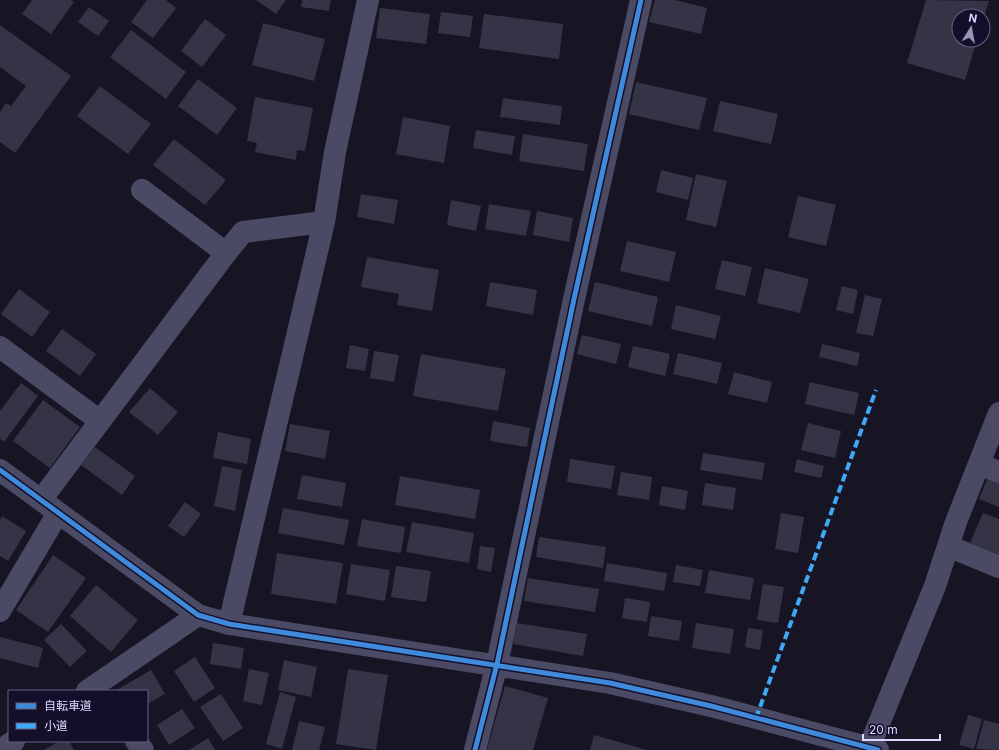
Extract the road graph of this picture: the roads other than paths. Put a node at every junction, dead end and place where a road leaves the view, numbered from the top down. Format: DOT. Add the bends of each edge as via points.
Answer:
graph roads {
  1 [pos="368,0"];
  2 [pos="641,0"];
  3 [pos="142,190"];
  4 [pos="324,222"];
  5 [pos="226,253"];
  6 [pos="0,347"];
  7 [pos="999,413"];
  8 [pos="100,422"];
  9 [pos="979,464"];
  10 [pos="0,470"];
  11 [pos="999,472"];
  12 [pos="41,500"];
  13 [pos="58,513"];
  14 [pos="948,546"];
  15 [pos="999,567"];
  16 [pos="0,611"];
  17 [pos="198,615"];
  18 [pos="229,624"];
  19 [pos="497,664"];
  20 [pos="96,689"];
  21 [pos="13,742"];
  22 [pos="872,749"];
  23 [pos="1,750"];
  24 [pos="475,750"];
  1 -- 4 [label="street" via="335,152"];
  2 -- 19 [label="street" via="574,299"];
  3 -- 5 [label="street"];
  4 -- 5 [label="street" via="243,232"];
  4 -- 18 [label="street"];
  5 -- 8 [label="street"];
  6 -- 8 [label="street"];
  7 -- 9 [label="street"];
  8 -- 12 [label="street"];
  9 -- 11 [label="street"];
  9 -- 14 [label="street"];
  10 -- 12 [label="street"];
  12 -- 13 [label="street"];
  13 -- 16 [label="street"];
  13 -- 17 [label="street"];
  14 -- 15 [label="street"];
  14 -- 22 [label="street"];
  17 -- 18 [label="street"];
  17 -- 20 [label="street"];
  18 -- 19 [label="street"];
  19 -- 22 [label="street" via="610,683 711,706"];
  19 -- 24 [label="street"];
  21 -- 23 [label="street"];
}
